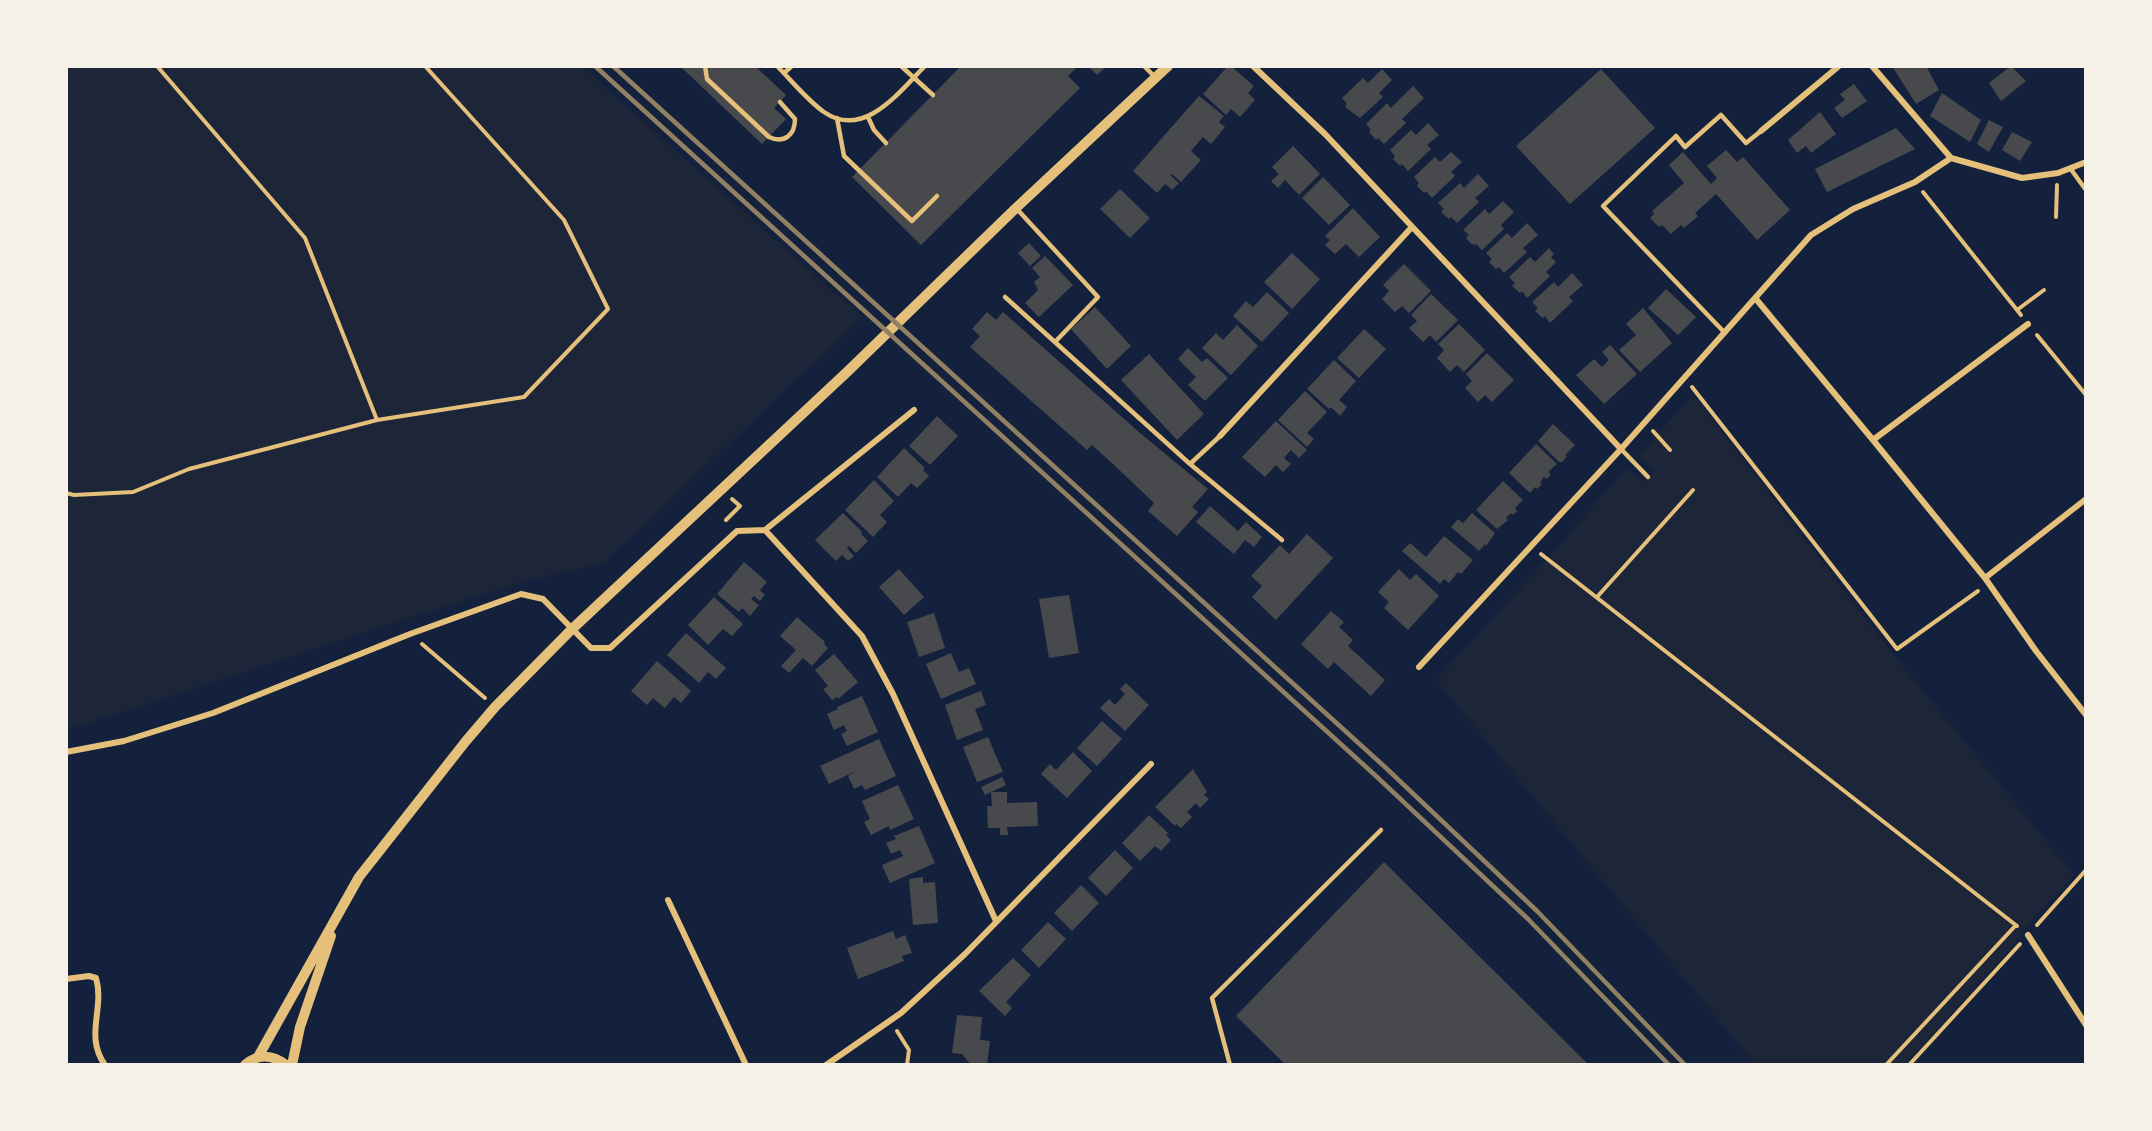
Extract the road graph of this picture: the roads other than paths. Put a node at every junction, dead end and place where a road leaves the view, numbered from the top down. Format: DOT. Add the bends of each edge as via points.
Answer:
graph roads {
  1 [pos="705,66"];
  2 [pos="777,66"];
  3 [pos="792,66"];
  4 [pos="902,66"];
  5 [pos="925,66"];
  6 [pos="1144,66"];
  7 [pos="1168,66"];
  8 [pos="1253,66"];
  9 [pos="1839,66"];
  10 [pos="1872,66"];
  11 [pos="784,73"];
  12 [pos="914,77"];
  13 [pos="1155,77"];
  14 [pos="933,95"];
  15 [pos="780,102"];
  16 [pos="868,117"];
  17 [pos="837,118"];
  18 [pos="1761,131"];
  19 [pos="886,143"];
  20 [pos="1951,158"];
  21 [pos="2086,162"];
  22 [pos="2070,168"];
  23 [pos="2086,190"];
  24 [pos="937,196"];
  25 [pos="1016,208"];
  26 [pos="1411,228"];
  27 [pos="1005,297"];
  28 [pos="1756,299"];
  29 [pos="2028,324"];
  30 [pos="1725,333"];
  31 [pos="1055,342"];
  32 [pos="914,410"];
  33 [pos="1220,436"];
  34 [pos="1874,440"];
  35 [pos="1621,448"];
  36 [pos="1190,464"];
  37 [pos="1648,477"];
  38 [pos="2086,499"];
  39 [pos="765,530"];
  40 [pos="1282,540"];
  41 [pos="1986,581"];
  42 [pos="571,630"];
  43 [pos="1419,667"];
  44 [pos="2086,715"];
  45 [pos="66,752"];
  46 [pos="1151,764"];
  47 [pos="1381,830"];
  48 [pos="668,900"];
  49 [pos="340,910"];
  50 [pos="996,921"];
  51 [pos="2028,935"];
  52 [pos="66,979"];
  53 [pos="2086,1025"];
  54 [pos="258,1057"];
  55 [pos="105,1065"];
  56 [pos="245,1065"];
  57 [pos="286,1065"];
  58 [pos="292,1065"];
  59 [pos="746,1065"];
  60 [pos="826,1065"];
  61 [pos="1230,1065"];
  1 -- 15 [label="lane" via="707,79 776,141 785,139 795,127 795,119"];
  2 -- 11 [label="lane"];
  3 -- 11 [label="lane"];
  4 -- 12 [label="lane"];
  5 -- 12 [label="lane"];
  6 -- 13 [label="lane"];
  7 -- 13 [label="street"];
  8 -- 26 [label="street" via="1325,134"];
  9 -- 18 [label="street"];
  10 -- 20 [label="street"];
  11 -- 17 [label="lane" via="824,112"];
  12 -- 14 [label="lane"];
  12 -- 16 [label="lane" via="885,107"];
  13 -- 25 [label="street"];
  16 -- 17 [label="lane"];
  16 -- 19 [label="lane"];
  17 -- 24 [label="lane" via="844,156 912,221"];
  18 -- 30 [label="lane" via="1746,143 1722,115 1685,147 1676,136 1603,206"];
  20 -- 22 [label="street" via="2022,178"];
  20 -- 28 [label="street" via="1915,182 1853,209 1811,235"];
  21 -- 22 [label="street"];
  22 -- 23 [label="lane"];
  25 -- 31 [label="lane" via="1098,297"];
  25 -- 42 [label="street"];
  26 -- 33 [label="street"];
  26 -- 35 [label="street"];
  27 -- 31 [label="lane"];
  28 -- 30 [label="street"];
  28 -- 34 [label="street"];
  29 -- 34 [label="street"];
  30 -- 35 [label="street"];
  31 -- 36 [label="lane"];
  32 -- 39 [label="street"];
  33 -- 36 [label="lane"];
  34 -- 41 [label="street"];
  35 -- 37 [label="lane"];
  35 -- 43 [label="street"];
  36 -- 40 [label="lane"];
  38 -- 41 [label="street"];
  39 -- 42 [label="street" via="737,531 610,648 591,648"];
  39 -- 50 [label="street" via="862,636"];
  41 -- 44 [label="street"];
  42 -- 45 [label="street" via="543,599 522,594 213,713 124,741"];
  42 -- 49 [label="street" via="466,741 359,877"];
  46 -- 50 [label="street"];
  47 -- 61 [label="lane" via="1212,998"];
  48 -- 59 [label="street"];
  49 -- 54 [label="street"];
  49 -- 58 [label="street" via="300,1027"];
  50 -- 60 [label="street" via="901,1013"];
  51 -- 53 [label="street"];
  52 -- 55 [label="street" via="96,978 100,991 94,1043"];
  54 -- 56 [label="street"];
  54 -- 57 [label="street" via="270,1056"];
}
